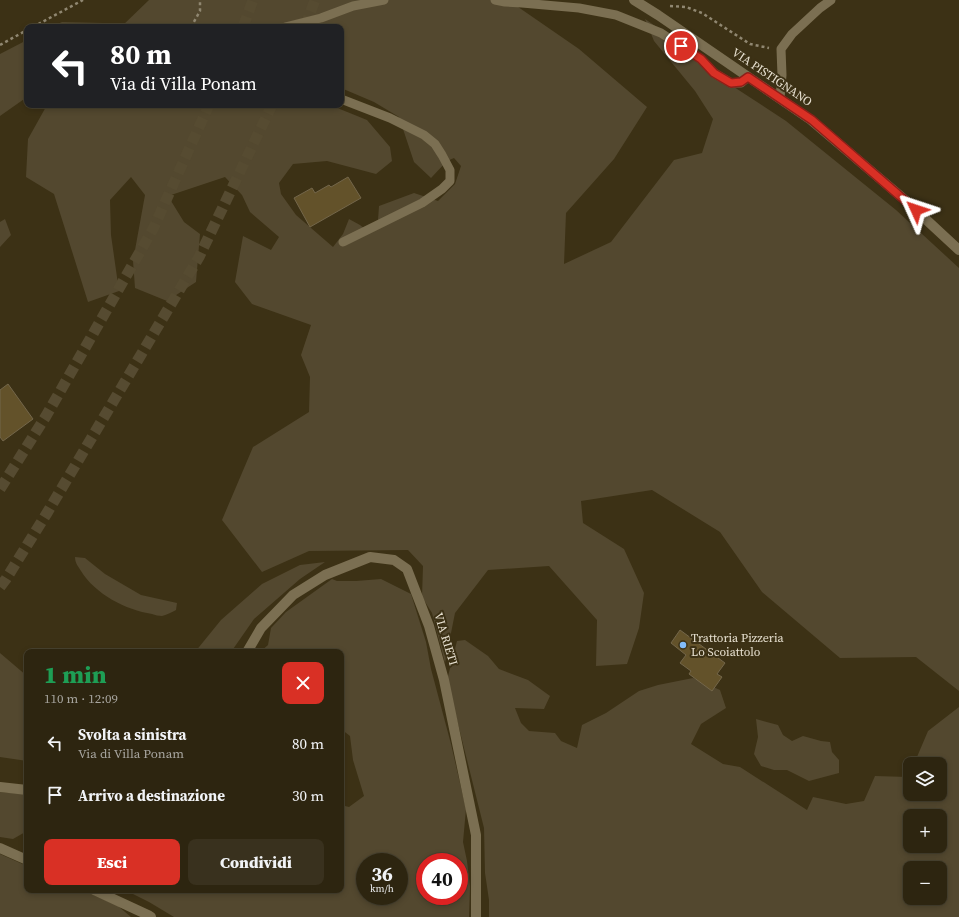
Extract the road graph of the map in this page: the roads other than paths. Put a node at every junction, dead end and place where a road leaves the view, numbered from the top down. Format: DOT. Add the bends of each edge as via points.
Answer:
graph roads {
  1 [pos="384,0"];
  2 [pos="495,0"];
  3 [pos="634,0"];
  4 [pos="831,0"];
  5 [pos="297,24"];
  6 [pos="748,77"];
  7 [pos="780,98"];
  8 [pos="344,100"];
  9 [pos="343,242"];
  10 [pos="959,250"];
  11 [pos="249,649"];
  12 [pos="0,788"];
  13 [pos="24,790"];
  14 [pos="0,848"];
  15 [pos="24,859"];
  16 [pos="100,893"];
  17 [pos="151,917"];
  18 [pos="476,917"];
  1 -- 5 [label="lane" via="353,6"];
  2 -- 6 [label="lane" via="579,8 616,15 661,33 701,59 714,73 731,83 741,82"];
  3 -- 6 [label="street, VIA PISTIGNANO"];
  4 -- 7 [label="lane" via="792,34 781,49"];
  6 -- 7 [label="street, VIA PISTIGNANO"];
  7 -- 10 [label="street, VIA PISTIGNANO" via="812,120"];
  8 -- 9 [label="lane" via="390,118 424,135 435,144 442,155 450,170 450,181 442,190 422,202"];
  11 -- 18 [label="street, VIA RIETI" via="261,628 294,595 325,575 370,557 394,560 407,569 429,626 444,680 476,835"];
  12 -- 13 [label="street"];
  14 -- 15 [label="street"];
  16 -- 17 [label="street"];
}
